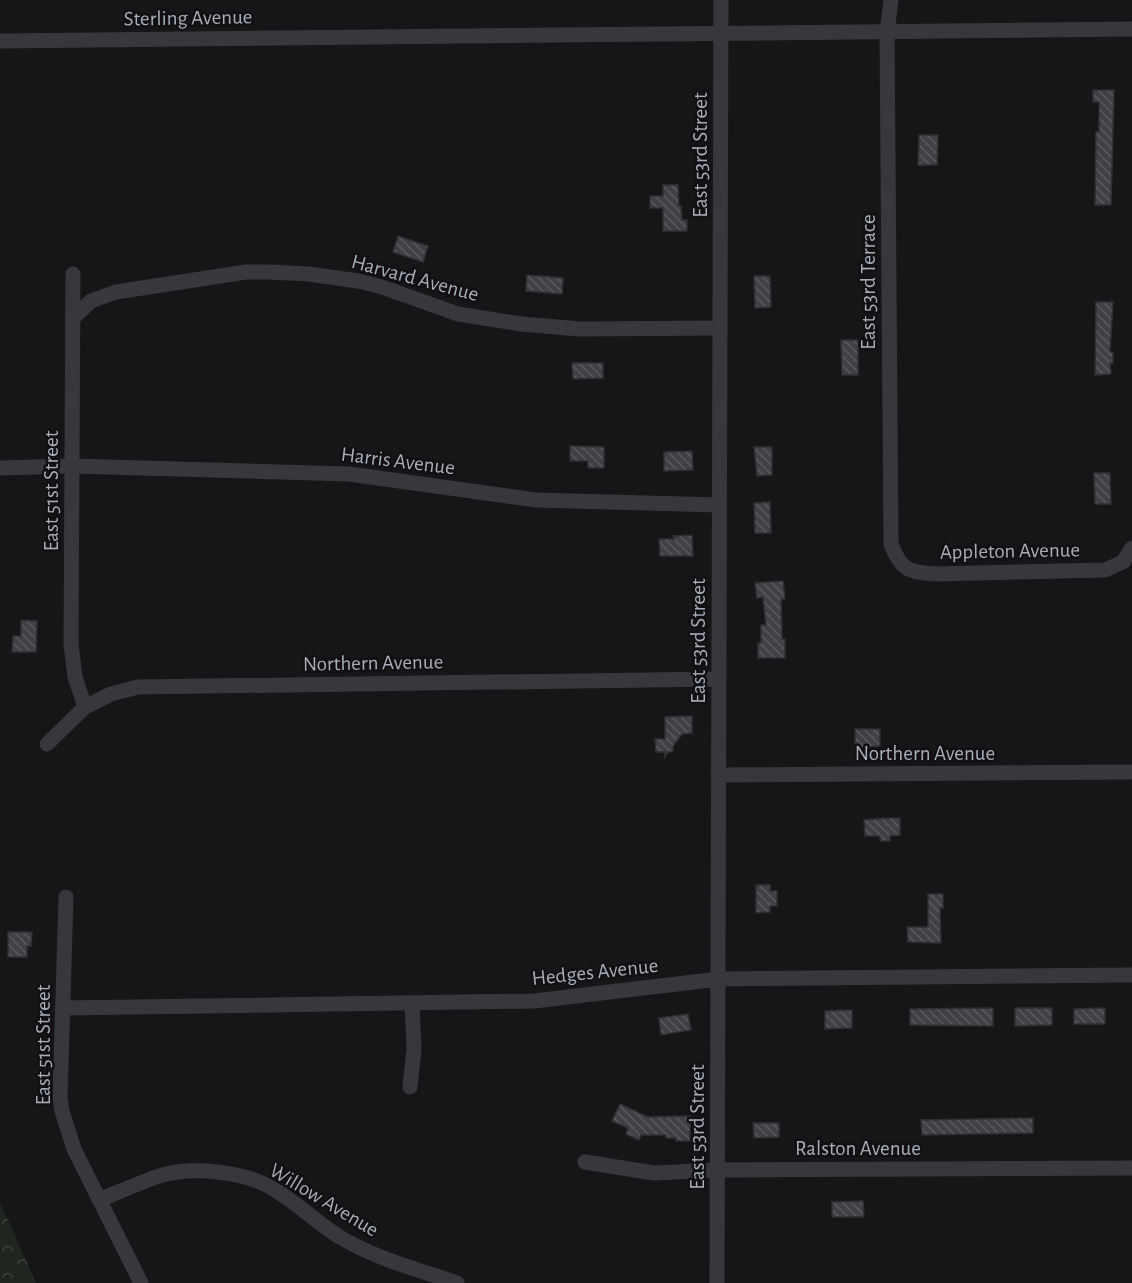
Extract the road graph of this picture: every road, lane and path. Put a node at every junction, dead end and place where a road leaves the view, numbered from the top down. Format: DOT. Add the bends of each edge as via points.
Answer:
graph roads {
  1 [pos="721,0"];
  2 [pos="891,0"];
  3 [pos="1132,29"];
  4 [pos="887,32"];
  5 [pos="721,34"];
  6 [pos="0,41"];
  7 [pos="73,274"];
  8 [pos="73,318"];
  9 [pos="720,328"];
  10 [pos="72,466"];
  11 [pos="0,468"];
  12 [pos="719,505"];
  13 [pos="1132,548"];
  14 [pos="900,562"];
  15 [pos="718,679"];
  16 [pos="85,707"];
  17 [pos="47,744"];
  18 [pos="1132,772"];
  19 [pos="718,775"];
  20 [pos="66,897"];
  21 [pos="1132,975"];
  22 [pos="719,979"];
  23 [pos="412,1003"];
  24 [pos="63,1008"];
  25 [pos="410,1087"];
  26 [pos="585,1162"];
  27 [pos="1132,1168"];
  28 [pos="718,1170"];
  29 [pos="99,1200"];
  30 [pos="141,1283"];
  31 [pos="457,1283"];
  32 [pos="717,1283"];
  1 -- 5 [label="street, East 53rd Street"];
  2 -- 4 [label="street, East 53rd Terrace"];
  3 -- 4 [label="street, Sterling Avenue"];
  4 -- 5 [label="street, Sterling Avenue"];
  4 -- 14 [label="street, East 53rd Terrace" via="891,544"];
  5 -- 6 [label="street, Sterling Avenue"];
  5 -- 9 [label="street, East 53rd Street"];
  7 -- 8 [label="street, East 51st Street"];
  8 -- 9 [label="street, Harvard Avenue" via="92,301 116,291 269,272 358,281 458,314 521,324 580,329"];
  8 -- 10 [label="street, East 51st Street"];
  9 -- 12 [label="street, East 53rd Street"];
  10 -- 11 [label="street, Harris Avenue"];
  10 -- 12 [label="street, Harris Avenue" via="349,474 536,500"];
  10 -- 16 [label="street, East 51st Street" via="71,644 75,677"];
  12 -- 15 [label="street, East 53rd Street"];
  13 -- 14 [label="street, Appleton Avenue" via="1123,562 1105,570 935,574 913,572"];
  15 -- 16 [label="street, Northern Avenue" via="138,687"];
  15 -- 19 [label="street, East 53rd Street"];
  16 -- 17 [label="street, Northern Avenue"];
  18 -- 19 [label="street, Northern Avenue"];
  19 -- 22 [label="street, East 53rd Street"];
  20 -- 24 [label="street, East 51st Street"];
  21 -- 22 [label="street, Hedges Avenue"];
  22 -- 23 [label="street, Hedges Avenue" via="534,1001"];
  22 -- 28 [label="street, East 53rd Street"];
  23 -- 24 [label="street, Hedges Avenue"];
  23 -- 25 [label="street" via="414,1049"];
  24 -- 29 [label="street, East 51st Street" via="62,1111 74,1149"];
  26 -- 28 [label="street, Ralston Avenue" via="654,1173"];
  27 -- 28 [label="street, Ralston Avenue"];
  28 -- 32 [label="street, East 53rd Street"];
  29 -- 30 [label="street, East 51st Street"];
  29 -- 31 [label="street, Willow Avenue" via="173,1173 207,1171 241,1176 273,1188 338,1235 379,1257"];
}
